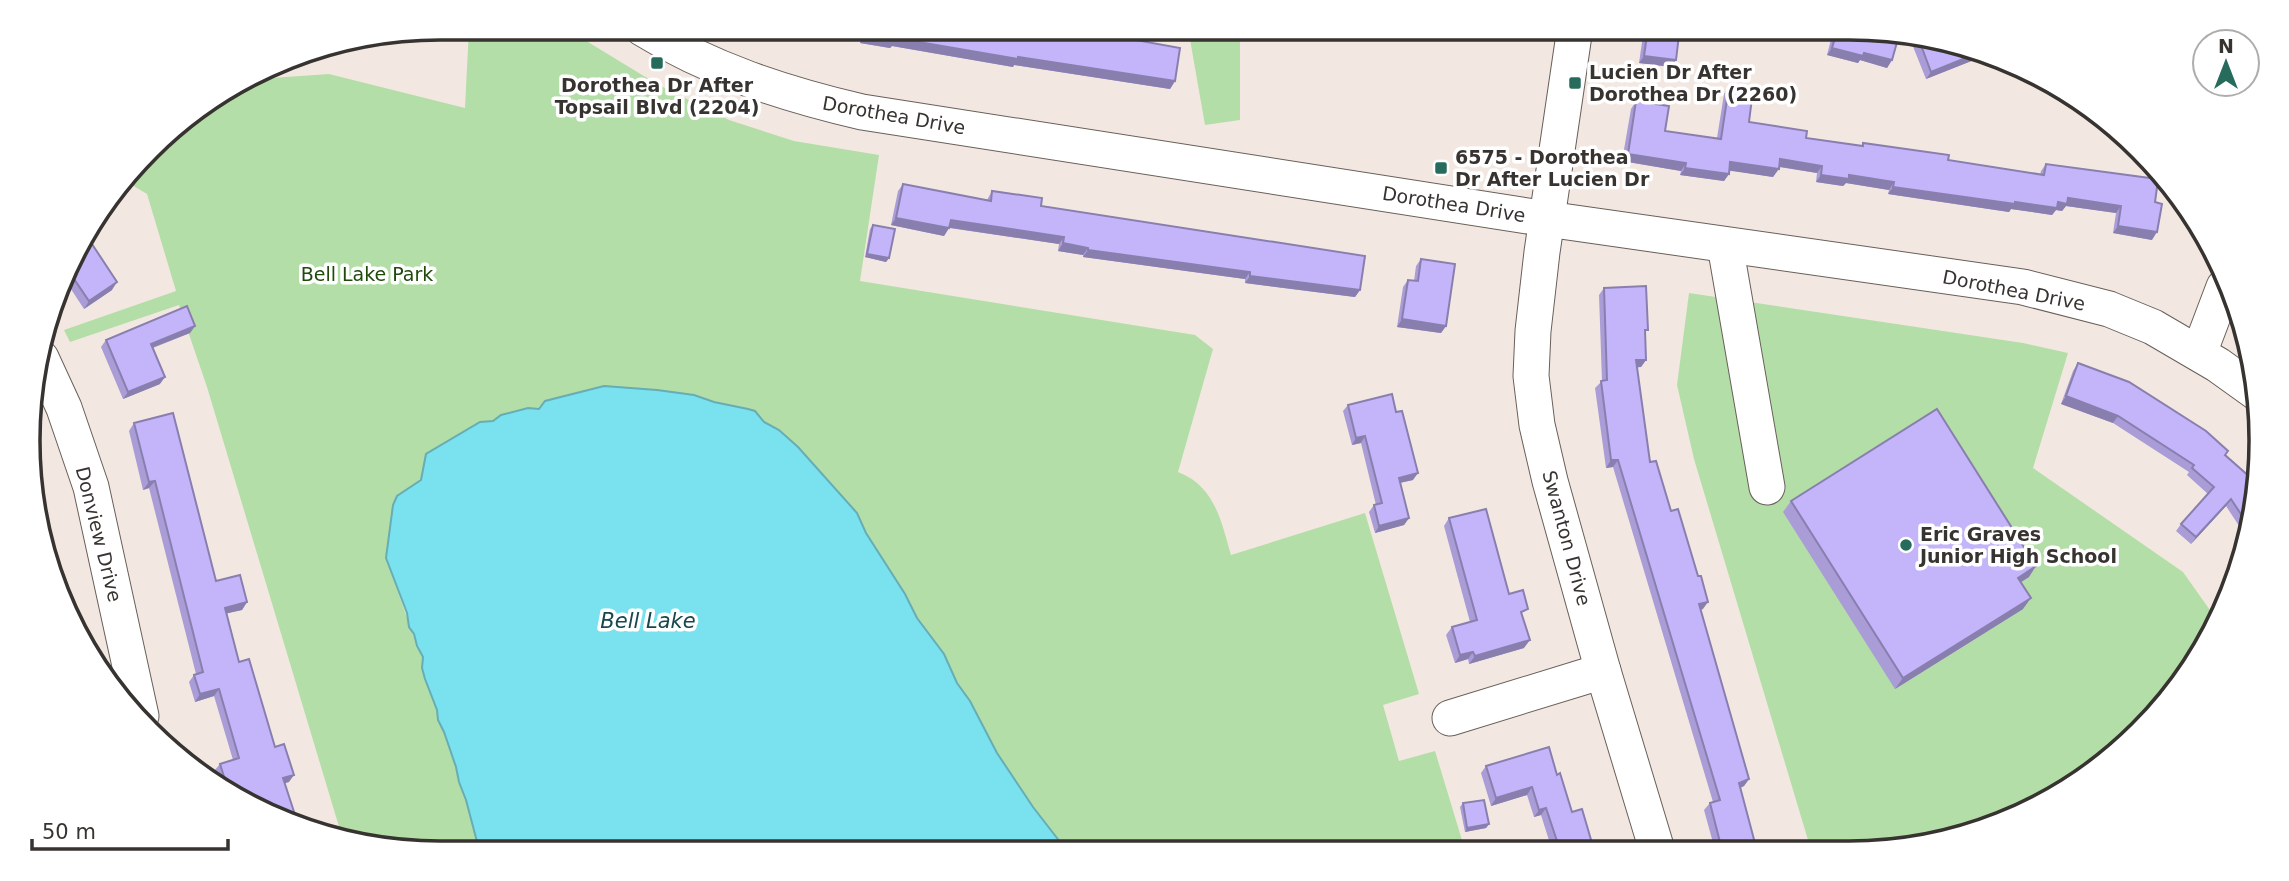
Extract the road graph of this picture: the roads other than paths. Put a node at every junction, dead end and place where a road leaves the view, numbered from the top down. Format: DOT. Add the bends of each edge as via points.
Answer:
graph roads {
  1 [pos="665,40"];
  2 [pos="1573,40"];
  3 [pos="1547,219"];
  4 [pos="1725,245"];
  5 [pos="2221,295"];
  6 [pos="2199,353"];
  7 [pos="47,370"];
  8 [pos="2244,384"];
  9 [pos="1767,487"];
  10 [pos="1603,671"];
  11 [pos="138,701"];
  12 [pos="1451,718"];
  13 [pos="1654,841"];
  1 -- 3 [label="street, Dorothea Drive" via="771,88 862,112"];
  2 -- 3 [label="street, Swanton Drive"];
  3 -- 4 [label="street, Dorothea Drive"];
  3 -- 10 [label="street, Swanton Drive" via="1533,331 1532,388 1550,481"];
  4 -- 6 [label="street, Dorothea Drive" via="2045,292 2109,309"];
  4 -- 9 [label="street"];
  5 -- 6 [label="street"];
  6 -- 8 [label="street, Dorothea Drive"];
  7 -- 11 [label="street, Donview Drive" via="91,487"];
  10 -- 12 [label="street"];
  10 -- 13 [label="street, Swanton Drive"];
}
